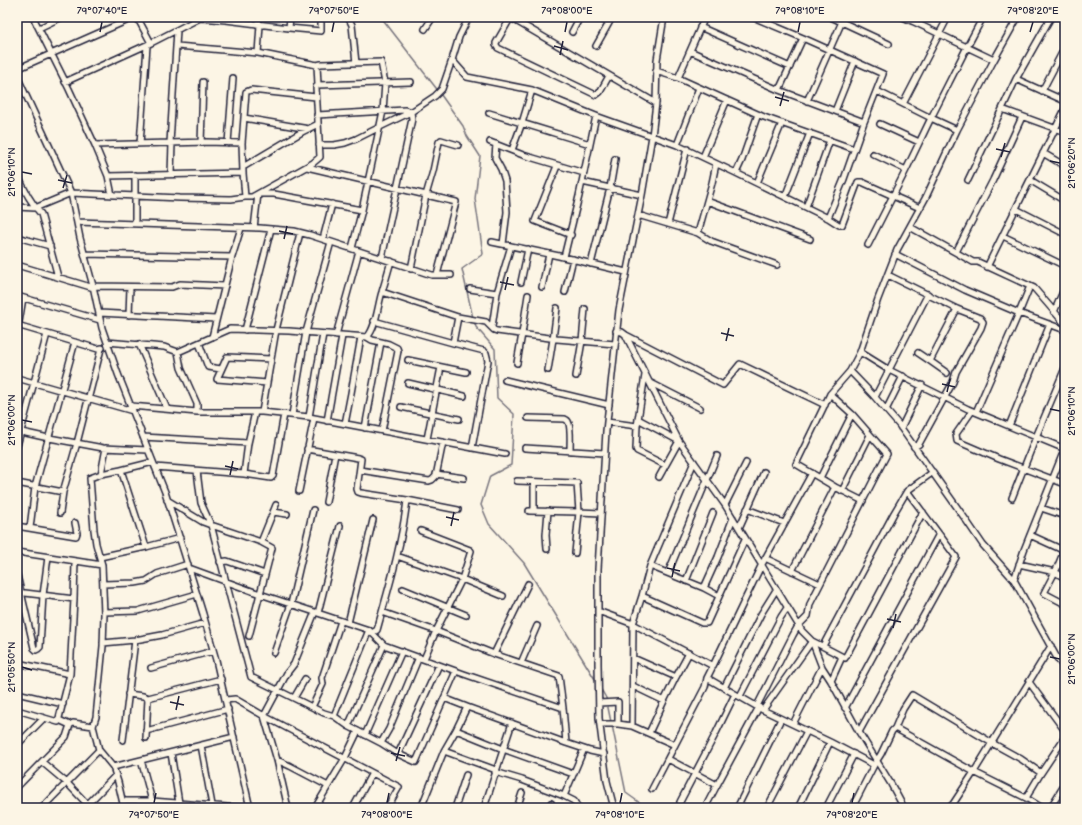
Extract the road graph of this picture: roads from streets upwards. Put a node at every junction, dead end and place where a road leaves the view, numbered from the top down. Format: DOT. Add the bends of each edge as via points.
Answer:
graph roads {
  1 [pos="33,17"];
  2 [pos="62,17"];
  3 [pos="136,17"];
  4 [pos="259,17"];
  5 [pos="290,17"];
  6 [pos="321,17"];
  7 [pos="348,17"];
  8 [pos="433,17"];
  9 [pos="469,17"];
  10 [pos="580,17"];
  11 [pos="599,17"];
  12 [pos="612,17"];
  13 [pos="664,17"];
  14 [pos="705,17"];
  15 [pos="753,17"];
  16 [pos="831,17"];
  17 [pos="903,17"];
  18 [pos="948,17"];
  19 [pos="984,17"];
  20 [pos="1018,17"];
  21 [pos="1051,17"];
  22 [pos="199,18"];
  23 [pos="511,18"];
  24 [pos="226,19"];
  25 [pos="843,19"];
  26 [pos="913,19"];
  27 [pos="609,23"];
  28 [pos="259,25"];
  29 [pos="700,26"];
  30 [pos="38,28"];
  31 [pos="289,28"];
  32 [pos="425,29"];
  33 [pos="177,30"];
  34 [pos="572,32"];
  35 [pos="940,34"];
  36 [pos="803,38"];
  37 [pos="149,44"];
  38 [pos="889,44"];
  39 [pos="177,46"];
  40 [pos="596,46"];
  41 [pos="967,47"];
  42 [pos="1065,47"];
  43 [pos="829,50"];
  44 [pos="690,51"];
  45 [pos="258,53"];
  46 [pos="52,55"];
  47 [pos="452,60"];
  48 [pos="994,60"];
  49 [pos="855,61"];
  50 [pos="356,63"];
  51 [pos="317,65"];
  52 [pos="790,67"];
  53 [pos="17,69"];
  54 [pos="656,71"];
  55 [pos="17,76"];
  56 [pos="609,76"];
  57 [pos="233,78"];
  58 [pos="678,78"];
  59 [pos="1016,79"];
  60 [pos="65,82"];
  61 [pos="204,82"];
  62 [pos="385,82"];
  63 [pos="411,82"];
  64 [pos="318,85"];
  65 [pos="699,88"];
  66 [pos="532,90"];
  67 [pos="779,90"];
  68 [pos="1042,91"];
  69 [pos="877,92"];
  70 [pos="316,97"];
  71 [pos="727,100"];
  72 [pos="807,100"];
  73 [pos="1065,101"];
  74 [pos="656,103"];
  75 [pos="904,104"];
  76 [pos="1002,109"];
  77 [pos="1065,109"];
  78 [pos="383,111"];
  79 [pos="835,111"];
  80 [pos="410,112"];
  81 [pos="490,113"];
  82 [pos="758,114"];
  83 [pos="317,115"];
  84 [pos="596,116"];
  85 [pos="1022,116"];
  86 [pos="244,118"];
  87 [pos="931,118"];
  88 [pos="864,122"];
  89 [pos="522,123"];
  90 [pos="782,123"];
  91 [pos="318,124"];
  92 [pos="880,124"];
  93 [pos="380,127"];
  94 [pos="309,129"];
  95 [pos="1055,129"];
  96 [pos="957,130"];
  97 [pos="1065,132"];
  98 [pos="810,133"];
  99 [pos="652,136"];
  100 [pos="830,140"];
  101 [pos="490,142"];
  102 [pos="919,142"];
  103 [pos="171,143"];
  104 [pos="201,143"];
  105 [pos="228,143"];
  106 [pos="242,143"];
  107 [pos="140,144"];
  108 [pos="496,144"];
  109 [pos="590,144"];
  110 [pos="95,145"];
  111 [pos="319,145"];
  112 [pos="458,145"];
  113 [pos="677,145"];
  114 [pos="854,149"];
  115 [pos="512,150"];
  116 [pos="686,150"];
  117 [pos="1043,153"];
  118 [pos="873,154"];
  119 [pos="703,157"];
  120 [pos="616,159"];
  121 [pos="716,164"];
  122 [pos="557,166"];
  123 [pos="1065,166"];
  124 [pos="243,167"];
  125 [pos="307,167"];
  126 [pos="906,170"];
  127 [pos="17,173"];
  128 [pos="243,173"];
  129 [pos="584,173"];
  130 [pos="736,173"];
  131 [pos="171,174"];
  132 [pos="135,175"];
  133 [pos="108,176"];
  134 [pos="968,180"];
  135 [pos="1030,180"];
  136 [pos="368,181"];
  137 [pos="582,182"];
  138 [pos="757,183"];
  139 [pos="396,188"];
  140 [pos="610,188"];
  141 [pos="71,193"];
  142 [pos="258,194"];
  143 [pos="112,195"];
  144 [pos="426,195"];
  145 [pos="642,195"];
  146 [pos="893,195"];
  147 [pos="135,196"];
  148 [pos="245,197"];
  149 [pos="785,197"];
  150 [pos="707,201"];
  151 [pos="1065,201"];
  152 [pos="332,204"];
  153 [pos="17,207"];
  154 [pos="806,207"];
  155 [pos="35,208"];
  156 [pos="920,208"];
  157 [pos="1016,209"];
  158 [pos="362,210"];
  159 [pos="638,215"];
  160 [pos="828,218"];
  161 [pos="77,222"];
  162 [pos="135,224"];
  163 [pos="668,224"];
  164 [pos="910,227"];
  165 [pos="241,228"];
  166 [pos="254,228"];
  167 [pos="271,229"];
  168 [pos="300,233"];
  169 [pos="698,233"];
  170 [pos="1065,234"];
  171 [pos="570,235"];
  172 [pos="17,236"];
  173 [pos="1002,236"];
  174 [pos="322,239"];
  175 [pos="810,239"];
  176 [pos="331,242"];
  177 [pos="492,242"];
  178 [pos="503,244"];
  179 [pos="868,245"];
  180 [pos="50,246"];
  181 [pos="511,246"];
  182 [pos="352,248"];
  183 [pos="528,249"];
  184 [pos="359,251"];
  185 [pos="956,252"];
  186 [pos="84,254"];
  187 [pos="549,254"];
  188 [pos="895,254"];
  189 [pos="232,257"];
  190 [pos="564,257"];
  191 [pos="382,258"];
  192 [pos="573,259"];
  193 [pos="391,261"];
  194 [pos="591,264"];
  195 [pos="17,265"];
  196 [pos="777,265"];
  197 [pos="1065,266"];
  198 [pos="987,267"];
  199 [pos="411,269"];
  200 [pos="626,272"];
  201 [pos="888,274"];
  202 [pos="437,275"];
  203 [pos="451,275"];
  204 [pos="58,277"];
  205 [pos="521,282"];
  206 [pos="225,286"];
  207 [pos="542,286"];
  208 [pos="1030,286"];
  209 [pos="93,287"];
  210 [pos="130,287"];
  211 [pos="1065,287"];
  212 [pos="470,289"];
  213 [pos="382,292"];
  214 [pos="565,292"];
  215 [pos="497,293"];
  216 [pos="928,294"];
  217 [pos="528,295"];
  218 [pos="17,296"];
  219 [pos="23,298"];
  220 [pos="556,308"];
  221 [pos="585,309"];
  222 [pos="957,309"];
  223 [pos="1054,312"];
  224 [pos="99,313"];
  225 [pos="1019,313"];
  226 [pos="129,315"];
  227 [pos="458,317"];
  228 [pos="216,319"];
  229 [pos="100,320"];
  230 [pos="374,321"];
  231 [pos="1050,324"];
  232 [pos="1065,324"];
  233 [pos="18,326"];
  234 [pos="492,327"];
  235 [pos="245,330"];
  236 [pos="276,330"];
  237 [pos="1065,330"];
  238 [pos="616,331"];
  239 [pos="306,332"];
  240 [pos="17,334"];
  241 [pos="47,334"];
  242 [pos="323,334"];
  243 [pos="522,334"];
  244 [pos="339,335"];
  245 [pos="626,335"];
  246 [pos="212,337"];
  247 [pos="361,337"];
  248 [pos="367,337"];
  249 [pos="553,339"];
  250 [pos="582,341"];
  251 [pos="75,342"];
  252 [pos="380,342"];
  253 [pos="199,343"];
  254 [pos="453,343"];
  255 [pos="108,344"];
  256 [pos="139,344"];
  257 [pos="615,344"];
  258 [pos="101,349"];
  259 [pos="178,352"];
  260 [pos="860,352"];
  261 [pos="918,353"];
  262 [pos="271,359"];
  263 [pos="408,360"];
  264 [pos="930,361"];
  265 [pos="517,363"];
  266 [pos="441,366"];
  267 [pos="1065,368"];
  268 [pos="221,369"];
  269 [pos="548,370"];
  270 [pos="889,370"];
  271 [pos="466,372"];
  272 [pos="850,372"];
  273 [pos="947,373"];
  274 [pos="645,375"];
  275 [pos="576,376"];
  276 [pos="903,376"];
  277 [pos="17,378"];
  278 [pos="505,380"];
  279 [pos="649,382"];
  280 [pos="35,383"];
  281 [pos="267,383"];
  282 [pos="408,383"];
  283 [pos="922,386"];
  284 [pos="436,390"];
  285 [pos="62,391"];
  286 [pos="830,394"];
  287 [pos="464,396"];
  288 [pos="875,397"];
  289 [pos="944,397"];
  290 [pos="88,398"];
  291 [pos="609,404"];
  292 [pos="825,405"];
  293 [pos="401,407"];
  294 [pos="132,408"];
  295 [pos="700,408"];
  296 [pos="167,409"];
  297 [pos="886,410"];
  298 [pos="197,412"];
  299 [pos="254,412"];
  300 [pos="262,412"];
  301 [pos="974,412"];
  302 [pos="284,414"];
  303 [pos="432,414"];
  304 [pos="852,414"];
  305 [pos="292,415"];
  306 [pos="311,418"];
  307 [pos="528,418"];
  308 [pos="459,419"];
  309 [pos="638,419"];
  310 [pos="327,421"];
  311 [pos="607,422"];
  312 [pos="345,424"];
  313 [pos="637,426"];
  314 [pos="1009,426"];
  315 [pos="365,428"];
  316 [pos="901,428"];
  317 [pos="19,431"];
  318 [pos="382,431"];
  319 [pos="870,435"];
  320 [pos="1036,437"];
  321 [pos="49,438"];
  322 [pos="144,438"];
  323 [pos="427,439"];
  324 [pos="679,441"];
  325 [pos="443,442"];
  326 [pos="77,443"];
  327 [pos="248,443"];
  328 [pos="17,446"];
  329 [pos="914,447"];
  330 [pos="106,448"];
  331 [pos="472,448"];
  332 [pos="525,448"];
  333 [pos="307,449"];
  334 [pos="1065,449"];
  335 [pos="148,450"];
  336 [pos="570,451"];
  337 [pos="605,453"];
  338 [pos="335,454"];
  339 [pos="505,454"];
  340 [pos="717,456"];
  341 [pos="694,462"];
  342 [pos="746,463"];
  343 [pos="154,465"];
  344 [pos="665,465"];
  345 [pos="1023,469"];
  346 [pos="121,470"];
  347 [pos="197,470"];
  348 [pos="360,470"];
  349 [pos="764,472"];
  350 [pos="933,472"];
  351 [pos="812,473"];
  352 [pos="101,474"];
  353 [pos="244,474"];
  354 [pos="436,474"];
  355 [pos="659,477"];
  356 [pos="464,478"];
  357 [pos="820,478"];
  358 [pos="1052,480"];
  359 [pos="517,481"];
  360 [pos="707,481"];
  361 [pos="534,482"];
  362 [pos="17,483"];
  363 [pos="1065,484"];
  364 [pos="35,487"];
  365 [pos="835,487"];
  366 [pos="298,491"];
  367 [pos="842,491"];
  368 [pos="907,491"];
  369 [pos="63,492"];
  370 [pos="1012,498"];
  371 [pos="167,500"];
  372 [pos="407,500"];
  373 [pos="326,502"];
  374 [pos="863,502"];
  375 [pos="276,505"];
  376 [pos="725,505"];
  377 [pos="1041,508"];
  378 [pos="747,509"];
  379 [pos="313,510"];
  380 [pos="458,510"];
  381 [pos="548,511"];
  382 [pos="273,512"];
  383 [pos="579,512"];
  384 [pos="923,512"];
  385 [pos="60,513"];
  386 [pos="601,513"];
  387 [pos="713,513"];
  388 [pos="287,514"];
  389 [pos="1065,516"];
  390 [pos="733,518"];
  391 [pos="373,520"];
  392 [pos="75,523"];
  393 [pos="784,523"];
  394 [pos="17,526"];
  395 [pos="211,526"];
  396 [pos="340,526"];
  397 [pos="30,528"];
  398 [pos="739,528"];
  399 [pos="421,531"];
  400 [pos="939,534"];
  401 [pos="1030,535"];
  402 [pos="180,538"];
  403 [pos="745,539"];
  404 [pos="261,542"];
  405 [pos="146,547"];
  406 [pos="547,549"];
  407 [pos="1065,551"];
  408 [pos="17,552"];
  409 [pos="575,553"];
  410 [pos="100,556"];
  411 [pos="397,556"];
  412 [pos="48,557"];
  413 [pos="765,558"];
  414 [pos="75,561"];
  415 [pos="220,562"];
  416 [pos="1019,564"];
  417 [pos="102,565"];
  418 [pos="188,566"];
  419 [pos="650,566"];
  420 [pos="761,566"];
  421 [pos="792,571"];
  422 [pos="1055,572"];
  423 [pos="668,573"];
  424 [pos="265,574"];
  425 [pos="17,575"];
  426 [pos="1065,578"];
  427 [pos="462,579"];
  428 [pos="1014,580"];
  429 [pos="225,581"];
  430 [pos="686,581"];
  431 [pos="103,584"];
  432 [pos="528,584"];
  433 [pos="820,584"];
  434 [pos="704,588"];
  435 [pos="403,589"];
  436 [pos="776,590"];
  437 [pos="19,593"];
  438 [pos="197,594"];
  439 [pos="260,594"];
  440 [pos="43,595"];
  441 [pos="503,596"];
  442 [pos="642,596"];
  443 [pos="719,596"];
  444 [pos="74,599"];
  445 [pos="291,604"];
  446 [pos="1065,604"];
  447 [pos="448,608"];
  448 [pos="788,608"];
  449 [pos="598,611"];
  450 [pos="104,612"];
  451 [pos="382,612"];
  452 [pos="316,613"];
  453 [pos="466,615"];
  454 [pos="341,621"];
  455 [pos="206,623"];
  456 [pos="348,623"];
  457 [pos="633,624"];
  458 [pos="538,626"];
  459 [pos="798,626"];
  460 [pos="436,631"];
  461 [pos="370,632"];
  462 [pos="248,636"];
  463 [pos="135,640"];
  464 [pos="812,641"];
  465 [pos="103,643"];
  466 [pos="384,645"];
  467 [pos="822,646"];
  468 [pos="1051,646"];
  469 [pos="213,650"];
  470 [pos="402,651"];
  471 [pos="274,653"];
  472 [pos="689,653"];
  473 [pos="494,654"];
  474 [pos="842,657"];
  475 [pos="422,658"];
  476 [pos="633,658"];
  477 [pos="17,663"];
  478 [pos="520,663"];
  479 [pos="438,665"];
  480 [pos="713,666"];
  481 [pos="822,666"];
  482 [pos="151,668"];
  483 [pos="1065,669"];
  484 [pos="456,671"];
  485 [pos="70,674"];
  486 [pos="676,677"];
  487 [pos="707,678"];
  488 [pos="221,679"];
  489 [pos="305,679"];
  490 [pos="831,681"];
  491 [pos="1029,682"];
  492 [pos="633,686"];
  493 [pos="724,688"];
  494 [pos="278,690"];
  495 [pos="17,693"];
  496 [pos="128,694"];
  497 [pos="738,695"];
  498 [pos="148,698"];
  499 [pos="294,698"];
  500 [pos="444,698"];
  501 [pos="226,700"];
  502 [pos="664,702"];
  503 [pos="601,703"];
  504 [pos="63,704"];
  505 [pos="312,707"];
  506 [pos="467,707"];
  507 [pos="563,708"];
  508 [pos="760,708"];
  509 [pos="845,708"];
  510 [pos="228,709"];
  511 [pos="17,710"];
  512 [pos="264,716"];
  513 [pos="334,716"];
  514 [pos="44,718"];
  515 [pos="781,719"];
  516 [pos="59,720"];
  517 [pos="512,723"];
  518 [pos="600,724"];
  519 [pos="616,724"];
  520 [pos="793,724"];
  521 [pos="70,725"];
  522 [pos="93,726"];
  523 [pos="348,726"];
  524 [pos="632,726"];
  525 [pos="895,728"];
  526 [pos="146,730"];
  527 [pos="456,730"];
  528 [pos="358,731"];
  529 [pos="807,731"];
  530 [pos="1065,731"];
  531 [pos="859,732"];
  532 [pos="649,733"];
  533 [pos="365,735"];
  534 [pos="234,737"];
  535 [pos="1065,737"];
  536 [pos="146,738"];
  537 [pos="123,740"];
  538 [pos="830,742"];
  539 [pos="381,743"];
  540 [pos="566,743"];
  541 [pos="992,743"];
  542 [pos="17,745"];
  543 [pos="201,745"];
  544 [pos="675,745"];
  545 [pos="503,749"];
  546 [pos="584,749"];
  547 [pos="99,750"];
  548 [pos="444,751"];
  549 [pos="171,753"];
  550 [pos="398,754"];
  551 [pos="604,754"];
  552 [pos="854,754"];
  553 [pos="345,758"];
  554 [pos="668,759"];
  555 [pos="141,760"];
  556 [pos="277,760"];
  557 [pos="42,762"];
  558 [pos="875,763"];
  559 [pos="113,767"];
  560 [pos="495,771"];
  561 [pos="372,772"];
  562 [pos="974,772"];
  563 [pos="1041,773"];
  564 [pos="573,774"];
  565 [pos="695,774"];
  566 [pos="116,775"];
  567 [pos="466,775"];
  568 [pos="67,783"];
  569 [pos="1065,784"];
  570 [pos="717,785"];
  571 [pos="328,786"];
  572 [pos="17,787"];
  573 [pos="652,789"];
  574 [pos="522,793"];
  575 [pos="564,796"];
  576 [pos="1026,798"];
  577 [pos="123,801"];
  578 [pos="152,801"];
  579 [pos="680,802"];
  580 [pos="179,803"];
  581 [pos="212,806"];
  582 [pos="88,807"];
  583 [pos="42,808"];
  584 [pos="124,808"];
  585 [pos="240,808"];
  586 [pos="250,808"];
  587 [pos="288,808"];
  588 [pos="315,808"];
  589 [pos="353,808"];
  590 [pos="387,808"];
  591 [pos="420,808"];
  592 [pos="455,808"];
  593 [pos="484,808"];
  594 [pos="517,808"];
  595 [pos="578,808"];
  596 [pos="614,808"];
  597 [pos="705,808"];
  598 [pos="736,808"];
  599 [pos="767,808"];
  600 [pos="798,808"];
  601 [pos="826,808"];
  602 [pos="852,808"];
  603 [pos="904,808"];
  604 [pos="948,808"];
  605 [pos="1042,808"];
  606 [pos="1050,808"];
  1 -- 30 [label="street"];
  2 -- 30 [label="street"];
  3 -- 37 [label="street"];
  3 -- 46 [label="street"];
  4 -- 28 [label="street"];
  5 -- 31 [label="street"];
  6 -- 31 [label="street" via="321,31"];
  7 -- 50 [label="street" via="352,25"];
  8 -- 32 [label="street"];
  9 -- 47 [label="street"];
  10 -- 34 [label="street"];
  11 -- 27 [label="street"];
  12 -- 27 [label="street"];
  13 -- 54 [label="street"];
  14 -- 29 [label="street"];
  15 -- 36 [label="street"];
  16 -- 25 [label="street"];
  17 -- 26 [label="street"];
  18 -- 35 [label="street"];
  19 -- 41 [label="street"];
  20 -- 48 [label="street"];
  21 -- 59 [label="street"];
  22 -- 24 [label="street"];
  22 -- 33 [label="street"];
  23 -- 56 [label="street"];
  23 -- 56 [label="street" via="496,43 498,48 596,95"];
  24 -- 28 [label="street"];
  25 -- 38 [label="street"];
  25 -- 43 [label="street"];
  26 -- 35 [label="street"];
  27 -- 40 [label="street"];
  28 -- 31 [label="street"];
  28 -- 45 [label="street"];
  29 -- 44 [label="street"];
  29 -- 52 [label="street"];
  30 -- 46 [label="street"];
  33 -- 37 [label="street"];
  33 -- 39 [label="street"];
  35 -- 41 [label="street"];
  35 -- 75 [label="street"];
  36 -- 43 [label="street"];
  36 -- 52 [label="street"];
  37 -- 60 [label="street"];
  37 -- 107 [label="street"];
  39 -- 45 [label="street"];
  39 -- 103 [label="street"];
  41 -- 48 [label="street"];
  41 -- 87 [label="street"];
  42 -- 68 [label="street"];
  43 -- 49 [label="street"];
  43 -- 72 [label="street"];
  44 -- 58 [label="street"];
  44 -- 67 [label="street"];
  45 -- 51 [label="street"];
  46 -- 53 [label="street"];
  46 -- 60 [label="street"];
  47 -- 66 [label="street" via="467,77"];
  47 -- 80 [label="street" via="442,89"];
  48 -- 96 [label="street"];
  49 -- 69 [label="street" via="884,74"];
  49 -- 79 [label="street"];
  50 -- 51 [label="street"];
  50 -- 62 [label="street" via="381,62"];
  51 -- 64 [label="street"];
  52 -- 67 [label="street"];
  54 -- 58 [label="street"];
  54 -- 74 [label="street"];
  55 -- 141 [label="street"];
  56 -- 74 [label="street"];
  57 -- 105 [label="street"];
  58 -- 65 [label="street"];
  59 -- 68 [label="street"];
  59 -- 76 [label="street"];
  60 -- 110 [label="street"];
  61 -- 104 [label="street"];
  62 -- 63 [label="street"];
  62 -- 64 [label="street"];
  62 -- 78 [label="street"];
  64 -- 70 [label="street"];
  65 -- 71 [label="street"];
  65 -- 113 [label="street"];
  66 -- 84 [label="street"];
  66 -- 89 [label="street"];
  67 -- 72 [label="street"];
  68 -- 73 [label="street"];
  69 -- 75 [label="street"];
  69 -- 88 [label="street"];
  70 -- 83 [label="street"];
  70 -- 86 [label="street" via="251,90 246,92"];
  71 -- 82 [label="street"];
  71 -- 119 [label="street"];
  72 -- 79 [label="street"];
  74 -- 99 [label="street"];
  75 -- 87 [label="street"];
  76 -- 85 [label="street"];
  76 -- 134 [label="street"];
  77 -- 95 [label="street"];
  78 -- 80 [label="street"];
  78 -- 83 [label="street"];
  78 -- 93 [label="street"];
  79 -- 88 [label="street"];
  80 -- 93 [label="street"];
  80 -- 139 [label="street" via="412,119"];
  81 -- 89 [label="street"];
  82 -- 90 [label="street"];
  82 -- 130 [label="street"];
  83 -- 91 [label="street"];
  84 -- 99 [label="street"];
  84 -- 109 [label="street"];
  85 -- 95 [label="street"];
  85 -- 185 [label="street"];
  86 -- 94 [label="street"];
  86 -- 106 [label="street"];
  87 -- 96 [label="street"];
  87 -- 102 [label="street"];
  88 -- 114 [label="street"];
  89 -- 109 [label="street"];
  89 -- 115 [label="street"];
  90 -- 98 [label="street"];
  90 -- 138 [label="street"];
  91 -- 94 [label="street"];
  91 -- 111 [label="street"];
  92 -- 102 [label="street"];
  93 -- 111 [label="street" via="345,143 334,146"];
  93 -- 136 [label="street"];
  94 -- 124 [label="street"];
  95 -- 97 [label="street"];
  95 -- 117 [label="street"];
  96 -- 156 [label="street"];
  98 -- 100 [label="street"];
  98 -- 149 [label="street"];
  99 -- 113 [label="street"];
  99 -- 145 [label="street"];
  100 -- 114 [label="street"];
  100 -- 154 [label="street"];
  101 -- 108 [label="street"];
  102 -- 126 [label="street"];
  103 -- 104 [label="street"];
  103 -- 107 [label="street"];
  103 -- 131 [label="street"];
  104 -- 105 [label="street"];
  105 -- 106 [label="street"];
  106 -- 124 [label="street"];
  107 -- 110 [label="street"];
  108 -- 115 [label="street"];
  108 -- 178 [label="street" via="495,158 505,181"];
  109 -- 129 [label="street"];
  110 -- 133 [label="street"];
  111 -- 125 [label="street" via="320,157"];
  112 -- 144 [label="street" via="441,140 439,142"];
  113 -- 116 [label="street"];
  114 -- 160 [label="street"];
  115 -- 122 [label="street"];
  116 -- 119 [label="street"];
  116 -- 163 [label="street"];
  117 -- 123 [label="street"];
  117 -- 135 [label="street"];
  118 -- 126 [label="street"];
  119 -- 121 [label="street"];
  120 -- 140 [label="street"];
  121 -- 130 [label="street"];
  121 -- 150 [label="street"];
  122 -- 129 [label="street"];
  122 -- 171 [label="street" via="535,221"];
  124 -- 128 [label="street"];
  125 -- 136 [label="street"];
  125 -- 142 [label="street"];
  126 -- 146 [label="street"];
  127 -- 155 [label="street"];
  128 -- 131 [label="street"];
  128 -- 148 [label="street"];
  129 -- 137 [label="street"];
  130 -- 138 [label="street"];
  131 -- 132 [label="street"];
  132 -- 133 [label="street"];
  132 -- 147 [label="street"];
  133 -- 143 [label="street"];
  135 -- 151 [label="street"];
  135 -- 157 [label="street"];
  136 -- 139 [label="street"];
  136 -- 158 [label="street"];
  137 -- 140 [label="street"];
  137 -- 171 [label="street"];
  138 -- 149 [label="street"];
  139 -- 144 [label="street"];
  139 -- 191 [label="street"];
  140 -- 145 [label="street"];
  140 -- 194 [label="street"];
  141 -- 143 [label="street"];
  141 -- 155 [label="street"];
  141 -- 161 [label="street"];
  142 -- 148 [label="street"];
  142 -- 152 [label="street" via="274,194"];
  142 -- 166 [label="street"];
  143 -- 147 [label="street"];
  144 -- 199 [label="street"];
  144 -- 202 [label="street" via="456,202"];
  145 -- 159 [label="street"];
  146 -- 156 [label="street"];
  146 -- 160 [label="street" via="858,182 842,225"];
  146 -- 179 [label="street"];
  147 -- 148 [label="street" via="231,199"];
  147 -- 162 [label="street"];
  149 -- 154 [label="street"];
  150 -- 169 [label="street"];
  150 -- 175 [label="street"];
  152 -- 158 [label="street"];
  152 -- 174 [label="street"];
  153 -- 155 [label="street"];
  154 -- 160 [label="street"];
  155 -- 180 [label="street" via="41,214"];
  156 -- 164 [label="street"];
  157 -- 170 [label="street"];
  157 -- 173 [label="street"];
  158 -- 182 [label="street"];
  159 -- 163 [label="street"];
  159 -- 200 [label="street"];
  161 -- 162 [label="street"];
  161 -- 186 [label="street"];
  162 -- 165 [label="street"];
  163 -- 169 [label="street"];
  164 -- 185 [label="street"];
  164 -- 188 [label="street"];
  165 -- 166 [label="street"];
  165 -- 189 [label="street"];
  166 -- 167 [label="street"];
  167 -- 168 [label="street"];
  167 -- 235 [label="street"];
  168 -- 174 [label="street"];
  168 -- 236 [label="street"];
  169 -- 196 [label="street" via="711,241"];
  171 -- 190 [label="street"];
  172 -- 180 [label="street"];
  173 -- 197 [label="street"];
  173 -- 198 [label="street"];
  174 -- 176 [label="street"];
  176 -- 182 [label="street"];
  176 -- 239 [label="street"];
  177 -- 178 [label="street"];
  178 -- 181 [label="street"];
  180 -- 204 [label="street"];
  181 -- 183 [label="street"];
  181 -- 215 [label="street"];
  182 -- 184 [label="street"];
  183 -- 187 [label="street"];
  183 -- 205 [label="street"];
  184 -- 191 [label="street"];
  184 -- 244 [label="street"];
  185 -- 198 [label="street"];
  186 -- 189 [label="street"];
  186 -- 209 [label="street"];
  187 -- 190 [label="street"];
  187 -- 207 [label="street"];
  188 -- 201 [label="street"];
  188 -- 225 [label="street" via="965,290"];
  189 -- 206 [label="street"];
  190 -- 192 [label="street"];
  191 -- 193 [label="street"];
  192 -- 194 [label="street"];
  192 -- 214 [label="street"];
  193 -- 199 [label="street"];
  193 -- 213 [label="street"];
  194 -- 200 [label="street"];
  195 -- 204 [label="street"];
  198 -- 208 [label="street"];
  199 -- 202 [label="street"];
  200 -- 238 [label="street"];
  201 -- 216 [label="street"];
  201 -- 260 [label="street"];
  202 -- 203 [label="street"];
  204 -- 209 [label="street"];
  206 -- 210 [label="street" via="180,284 172,287"];
  206 -- 228 [label="street"];
  208 -- 223 [label="street"];
  208 -- 225 [label="street"];
  209 -- 210 [label="street"];
  209 -- 224 [label="street"];
  210 -- 226 [label="street"];
  211 -- 223 [label="street"];
  212 -- 215 [label="street"];
  213 -- 227 [label="street"];
  213 -- 230 [label="street"];
  215 -- 234 [label="street"];
  216 -- 222 [label="street"];
  216 -- 270 [label="street"];
  217 -- 243 [label="street"];
  218 -- 219 [label="street"];
  219 -- 229 [label="street"];
  219 -- 233 [label="street"];
  220 -- 249 [label="street"];
  221 -- 250 [label="street"];
  222 -- 264 [label="street"];
  222 -- 289 [label="street" via="980,318 983,322"];
  223 -- 232 [label="street"];
  224 -- 226 [label="street"];
  224 -- 229 [label="street"];
  225 -- 231 [label="street"];
  225 -- 301 [label="street"];
  226 -- 228 [label="street"];
  227 -- 234 [label="street" via="486,322"];
  227 -- 254 [label="street"];
  228 -- 246 [label="street"];
  229 -- 255 [label="street"];
  230 -- 248 [label="street"];
  230 -- 254 [label="street"];
  231 -- 237 [label="street"];
  231 -- 314 [label="street"];
  233 -- 240 [label="street"];
  233 -- 241 [label="street"];
  234 -- 243 [label="street" via="497,331"];
  235 -- 236 [label="street"];
  235 -- 246 [label="street" via="230,329"];
  236 -- 239 [label="street"];
  236 -- 262 [label="street"];
  238 -- 245 [label="street"];
  238 -- 257 [label="street"];
  239 -- 242 [label="street"];
  239 -- 305 [label="street"];
  241 -- 251 [label="street"];
  241 -- 280 [label="street"];
  242 -- 244 [label="street"];
  242 -- 306 [label="street"];
  243 -- 249 [label="street"];
  243 -- 265 [label="street"];
  244 -- 247 [label="street"];
  244 -- 310 [label="street"];
  245 -- 274 [label="street"];
  245 -- 292 [label="street" via="723,385 740,364"];
  246 -- 253 [label="street"];
  247 -- 248 [label="street"];
  247 -- 312 [label="street"];
  248 -- 252 [label="street"];
  249 -- 250 [label="street"];
  249 -- 269 [label="street"];
  250 -- 257 [label="street"];
  250 -- 275 [label="street"];
  251 -- 258 [label="street"];
  251 -- 285 [label="street"];
  252 -- 315 [label="street"];
  252 -- 318 [label="street" via="389,344 398,351"];
  253 -- 259 [label="street"];
  253 -- 268 [label="street" via="208,367"];
  254 -- 331 [label="street" via="484,351 488,361"];
  255 -- 256 [label="street"];
  255 -- 258 [label="street"];
  255 -- 294 [label="street"];
  256 -- 259 [label="street" via="164,347"];
  256 -- 296 [label="street"];
  257 -- 291 [label="street"];
  258 -- 290 [label="street"];
  259 -- 298 [label="street" via="181,368 197,404"];
  260 -- 270 [label="street"];
  260 -- 272 [label="street"];
  261 -- 264 [label="street"];
  262 -- 268 [label="street" via="227,357"];
  262 -- 281 [label="street"];
  263 -- 266 [label="street"];
  264 -- 273 [label="street"];
  266 -- 271 [label="street"];
  266 -- 284 [label="street"];
  267 -- 320 [label="street"];
  268 -- 281 [label="street" via="217,379"];
  270 -- 276 [label="street"];
  270 -- 288 [label="street"];
  272 -- 286 [label="street"];
  272 -- 288 [label="street"];
  274 -- 279 [label="street"];
  274 -- 309 [label="street"];
  276 -- 283 [label="street"];
  276 -- 297 [label="street"];
  277 -- 280 [label="street"];
  278 -- 291 [label="street"];
  279 -- 295 [label="street"];
  279 -- 324 [label="street"];
  280 -- 285 [label="street"];
  280 -- 317 [label="street"];
  281 -- 300 [label="street"];
  282 -- 284 [label="street"];
  283 -- 289 [label="street"];
  283 -- 316 [label="street"];
  284 -- 287 [label="street"];
  284 -- 303 [label="street"];
  285 -- 290 [label="street"];
  285 -- 321 [label="street"];
  286 -- 292 [label="street"];
  286 -- 304 [label="street"];
  288 -- 297 [label="street"];
  289 -- 301 [label="street"];
  289 -- 329 [label="street" via="919,444"];
  290 -- 294 [label="street"];
  290 -- 326 [label="street"];
  291 -- 311 [label="street"];
  292 -- 351 [label="street" via="796,464"];
  293 -- 303 [label="street"];
  294 -- 296 [label="street"];
  294 -- 322 [label="street"];
  296 -- 298 [label="street"];
  297 -- 316 [label="street"];
  298 -- 299 [label="street"];
  299 -- 300 [label="street"];
  299 -- 327 [label="street"];
  300 -- 302 [label="street"];
  301 -- 314 [label="street"];
  301 -- 345 [label="street" via="956,434 957,441"];
  302 -- 305 [label="street"];
  302 -- 353 [label="street" via="272,476 270,478"];
  303 -- 308 [label="street"];
  303 -- 323 [label="street"];
  304 -- 319 [label="street"];
  304 -- 357 [label="street"];
  305 -- 306 [label="street"];
  306 -- 310 [label="street"];
  306 -- 333 [label="street"];
  307 -- 336 [label="street" via="567,420"];
  309 -- 313 [label="street"];
  309 -- 324 [label="street"];
  310 -- 312 [label="street"];
  311 -- 313 [label="street"];
  311 -- 337 [label="street"];
  312 -- 315 [label="street"];
  313 -- 344 [label="street" via="637,451"];
  314 -- 320 [label="street"];
  315 -- 318 [label="street"];
  316 -- 329 [label="street"];
  317 -- 321 [label="street"];
  317 -- 328 [label="street"];
  318 -- 323 [label="street"];
  319 -- 367 [label="street"];
  319 -- 374 [label="street" via="887,454"];
  320 -- 334 [label="street"];
  320 -- 345 [label="street"];
  321 -- 326 [label="street"];
  321 -- 364 [label="street"];
  322 -- 327 [label="street"];
  322 -- 335 [label="street"];
  323 -- 325 [label="street"];
  324 -- 341 [label="street"];
  324 -- 344 [label="street"];
  325 -- 331 [label="street"];
  325 -- 354 [label="street"];
  326 -- 330 [label="street"];
  326 -- 369 [label="street"];
  327 -- 353 [label="street"];
  329 -- 350 [label="street"];
  330 -- 335 [label="street"];
  330 -- 352 [label="street"];
  331 -- 339 [label="street"];
  332 -- 336 [label="street"];
  333 -- 338 [label="street"];
  333 -- 366 [label="street"];
  334 -- 358 [label="street"];
  335 -- 343 [label="street"];
  336 -- 337 [label="street"];
  337 -- 386 [label="street"];
  338 -- 348 [label="street" via="360,458"];
  338 -- 373 [label="street"];
  340 -- 360 [label="street"];
  341 -- 360 [label="street"];
  341 -- 419 [label="street"];
  342 -- 376 [label="street"];
  343 -- 346 [label="street"];
  343 -- 347 [label="street"];
  343 -- 371 [label="street"];
  344 -- 355 [label="street"];
  345 -- 358 [label="street"];
  345 -- 370 [label="street"];
  346 -- 352 [label="street"];
  346 -- 405 [label="street"];
  347 -- 353 [label="street"];
  347 -- 395 [label="street" via="201,503"];
  348 -- 354 [label="street" via="430,481"];
  348 -- 372 [label="street" via="358,492"];
  349 -- 378 [label="street"];
  350 -- 368 [label="street"];
  350 -- 428 [label="street" via="983,545"];
  351 -- 357 [label="street"];
  351 -- 393 [label="street"];
  352 -- 410 [label="street" via="90,478 94,530"];
  354 -- 356 [label="street"];
  357 -- 365 [label="street"];
  358 -- 363 [label="street"];
  358 -- 377 [label="street"];
  359 -- 361 [label="street"];
  360 -- 376 [label="street"];
  360 -- 423 [label="street"];
  361 -- 381 [label="street" via="532,511"];
  361 -- 383 [label="street" via="577,483"];
  362 -- 364 [label="street"];
  364 -- 369 [label="street"];
  364 -- 397 [label="street"];
  365 -- 367 [label="street"];
  365 -- 421 [label="street"];
  367 -- 374 [label="street"];
  368 -- 384 [label="street"];
  368 -- 467 [label="street"];
  369 -- 385 [label="street"];
  371 -- 395 [label="street"];
  371 -- 402 [label="street"];
  372 -- 380 [label="street"];
  372 -- 411 [label="street"];
  374 -- 433 [label="street"];
  375 -- 382 [label="street"];
  376 -- 390 [label="street"];
  377 -- 389 [label="street"];
  377 -- 401 [label="street"];
  378 -- 393 [label="street"];
  378 -- 398 [label="street"];
  379 -- 445 [label="street"];
  381 -- 383 [label="street"];
  381 -- 406 [label="street"];
  382 -- 388 [label="street"];
  382 -- 404 [label="street"];
  383 -- 386 [label="street"];
  383 -- 409 [label="street"];
  384 -- 400 [label="street"];
  384 -- 474 [label="street" via="845,658"];
  386 -- 449 [label="street"];
  387 -- 430 [label="street"];
  390 -- 398 [label="street"];
  390 -- 434 [label="street"];
  391 -- 456 [label="street"];
  392 -- 397 [label="street" via="76,536"];
  393 -- 413 [label="street"];
  394 -- 397 [label="street"];
  395 -- 404 [label="street"];
  395 -- 415 [label="street"];
  396 -- 452 [label="street"];
  398 -- 403 [label="street"];
  399 -- 427 [label="street" via="471,550"];
  400 -- 509 [label="street"];
  400 -- 531 [label="street" via="956,557"];
  401 -- 407 [label="street"];
  401 -- 416 [label="street"];
  402 -- 405 [label="street"];
  402 -- 418 [label="street"];
  403 -- 420 [label="street"];
  403 -- 443 [label="street"];
  404 -- 424 [label="street" via="272,548"];
  405 -- 410 [label="street"];
  407 -- 422 [label="street"];
  408 -- 412 [label="street"];
  410 -- 417 [label="street"];
  411 -- 427 [label="street"];
  411 -- 451 [label="street"];
  412 -- 414 [label="street"];
  412 -- 440 [label="street"];
  413 -- 420 [label="street"];
  413 -- 421 [label="street"];
  414 -- 417 [label="street"];
  414 -- 444 [label="street"];
  415 -- 424 [label="street" via="227,561"];
  415 -- 429 [label="street"];
  416 -- 422 [label="street"];
  416 -- 428 [label="street"];
  417 -- 431 [label="street"];
  418 -- 429 [label="street"];
  418 -- 431 [label="street" via="157,574 146,581"];
  418 -- 438 [label="street"];
  419 -- 423 [label="street"];
  419 -- 442 [label="street"];
  420 -- 436 [label="street"];
  420 -- 480 [label="street"];
  421 -- 433 [label="street"];
  422 -- 426 [label="street"];
  422 -- 446 [label="street" via="1044,593"];
  423 -- 430 [label="street"];
  424 -- 439 [label="street"];
  425 -- 437 [label="street"];
  427 -- 441 [label="street"];
  427 -- 447 [label="street"];
  428 -- 468 [label="street"];
  429 -- 439 [label="street"];
  429 -- 494 [label="street" via="251,677"];
  430 -- 434 [label="street"];
  431 -- 450 [label="street"];
  432 -- 473 [label="street"];
  433 -- 459 [label="street" via="810,604 808,616"];
  434 -- 443 [label="street"];
  435 -- 447 [label="street"];
  436 -- 448 [label="street"];
  436 -- 493 [label="street" via="761,614"];
  437 -- 440 [label="street"];
  437 -- 440 [label="street" via="36,650 40,647"];
  438 -- 450 [label="street" via="138,611"];
  438 -- 455 [label="street"];
  439 -- 445 [label="street"];
  439 -- 462 [label="street"];
  440 -- 444 [label="street"];
  442 -- 443 [label="street" via="702,623 707,623"];
  442 -- 457 [label="street"];
  444 -- 485 [label="street"];
  445 -- 452 [label="street"];
  445 -- 471 [label="street"];
  447 -- 453 [label="street"];
  447 -- 460 [label="street"];
  448 -- 459 [label="street"];
  448 -- 497 [label="street"];
  449 -- 457 [label="street"];
  449 -- 503 [label="street" via="598,679"];
  450 -- 465 [label="street"];
  451 -- 460 [label="street"];
  451 -- 461 [label="street" via="377,630"];
  452 -- 454 [label="street"];
  452 -- 494 [label="street" via="294,664"];
  454 -- 456 [label="street"];
  454 -- 505 [label="street" via="322,678 323,684"];
  455 -- 463 [label="street"];
  455 -- 469 [label="street"];
  456 -- 461 [label="street"];
  457 -- 472 [label="street"];
  457 -- 476 [label="street"];
  458 -- 478 [label="street"];
  459 -- 464 [label="street"];
  459 -- 508 [label="street"];
  460 -- 473 [label="street"];
  460 -- 475 [label="street"];
  461 -- 466 [label="street"];
  461 -- 513 [label="street"];
  463 -- 465 [label="street"];
  463 -- 496 [label="street"];
  464 -- 467 [label="street"];
  464 -- 481 [label="street"];
  464 -- 508 [label="street"];
  465 -- 522 [label="street"];
  466 -- 470 [label="street"];
  466 -- 523 [label="street"];
  467 -- 474 [label="street"];
  468 -- 483 [label="street"];
  468 -- 491 [label="street"];
  469 -- 482 [label="street"];
  469 -- 488 [label="street"];
  470 -- 475 [label="street"];
  470 -- 533 [label="street"];
  472 -- 480 [label="street"];
  472 -- 486 [label="street"];
  473 -- 478 [label="street"];
  474 -- 490 [label="street"];
  475 -- 479 [label="street"];
  475 -- 539 [label="street"];
  476 -- 486 [label="street"];
  476 -- 492 [label="street"];
  477 -- 485 [label="street"];
  478 -- 507 [label="street" via="559,676"];
  479 -- 484 [label="street"];
  479 -- 550 [label="street"];
  480 -- 487 [label="street"];
  481 -- 490 [label="street"];
  481 -- 520 [label="street"];
  484 -- 500 [label="street"];
  484 -- 507 [label="street"];
  485 -- 504 [label="street"];
  486 -- 502 [label="street"];
  487 -- 493 [label="street"];
  487 -- 544 [label="street" via="705,687"];
  488 -- 498 [label="street"];
  488 -- 501 [label="street"];
  489 -- 499 [label="street"];
  490 -- 509 [label="street"];
  491 -- 530 [label="street"];
  491 -- 541 [label="street"];
  492 -- 502 [label="street"];
  492 -- 524 [label="street"];
  493 -- 497 [label="street"];
  494 -- 499 [label="street"];
  494 -- 512 [label="street"];
  495 -- 504 [label="street"];
  496 -- 498 [label="street"];
  496 -- 537 [label="street"];
  497 -- 508 [label="street"];
  497 -- 565 [label="street"];
  498 -- 526 [label="street"];
  499 -- 505 [label="street"];
  500 -- 506 [label="street"];
  500 -- 550 [label="street" via="416,762"];
  501 -- 510 [label="street"];
  501 -- 512 [label="street" via="235,699"];
  502 -- 532 [label="street"];
  503 -- 518 [label="street"];
  503 -- 519 [label="street" via="618,702"];
  504 -- 516 [label="street"];
  505 -- 513 [label="street"];
  506 -- 517 [label="street"];
  506 -- 527 [label="street"];
  507 -- 540 [label="street"];
  508 -- 515 [label="street"];
  508 -- 570 [label="street"];
  509 -- 531 [label="street"];
  510 -- 526 [label="street"];
  510 -- 534 [label="street"];
  511 -- 514 [label="street"];
  512 -- 553 [label="street"];
  512 -- 556 [label="street"];
  513 -- 523 [label="street"];
  514 -- 516 [label="street" via="58,722"];
  514 -- 542 [label="street"];
  515 -- 520 [label="street"];
  515 -- 598 [label="street"];
  516 -- 521 [label="street"];
  517 -- 540 [label="street"];
  517 -- 545 [label="street"];
  518 -- 519 [label="street"];
  518 -- 551 [label="street"];
  519 -- 524 [label="street"];
  520 -- 529 [label="street"];
  521 -- 522 [label="street" via="73,722"];
  521 -- 557 [label="street" via="66,737"];
  522 -- 547 [label="street"];
  523 -- 528 [label="street"];
  524 -- 532 [label="street"];
  525 -- 541 [label="street" via="912,695"];
  525 -- 558 [label="street"];
  525 -- 562 [label="street"];
  526 -- 536 [label="street"];
  527 -- 545 [label="street"];
  527 -- 548 [label="street"];
  528 -- 533 [label="street"];
  528 -- 553 [label="street"];
  529 -- 538 [label="street"];
  529 -- 599 [label="street"];
  531 -- 558 [label="street"];
  532 -- 544 [label="street"];
  533 -- 539 [label="street"];
  534 -- 543 [label="street"];
  534 -- 586 [label="street"];
  535 -- 563 [label="street"];
  538 -- 552 [label="street"];
  538 -- 600 [label="street"];
  539 -- 550 [label="street"];
  540 -- 546 [label="street"];
  541 -- 562 [label="street"];
  541 -- 563 [label="street"];
  543 -- 549 [label="street"];
  543 -- 581 [label="street"];
  544 -- 554 [label="street"];
  545 -- 560 [label="street"];
  545 -- 564 [label="street"];
  546 -- 551 [label="street"];
  546 -- 564 [label="street"];
  547 -- 559 [label="street"];
  547 -- 568 [label="street"];
  548 -- 560 [label="street"];
  548 -- 591 [label="street"];
  549 -- 555 [label="street"];
  549 -- 580 [label="street"];
  551 -- 596 [label="street"];
  552 -- 558 [label="street"];
  552 -- 601 [label="street"];
  553 -- 561 [label="street"];
  553 -- 571 [label="street"];
  554 -- 565 [label="street"];
  554 -- 573 [label="street"];
  555 -- 559 [label="street"];
  555 -- 578 [label="street"];
  556 -- 571 [label="street"];
  556 -- 587 [label="street"];
  557 -- 568 [label="street"];
  557 -- 572 [label="street"];
  558 -- 602 [label="street"];
  558 -- 603 [label="street" via="891,784"];
  559 -- 566 [label="street"];
  560 -- 575 [label="street"];
  560 -- 593 [label="street"];
  561 -- 589 [label="street"];
  561 -- 590 [label="street" via="399,787"];
  562 -- 576 [label="street"];
  562 -- 604 [label="street"];
  563 -- 576 [label="street"];
  564 -- 575 [label="street"];
  565 -- 570 [label="street"];
  565 -- 579 [label="street"];
  566 -- 577 [label="street"];
  566 -- 582 [label="street"];
  567 -- 592 [label="street"];
  568 -- 582 [label="street"];
  568 -- 583 [label="street"];
  569 -- 606 [label="street"];
  570 -- 597 [label="street"];
  571 -- 588 [label="street"];
  574 -- 594 [label="street"];
  575 -- 595 [label="street" via="574,801"];
  576 -- 605 [label="street"];
  577 -- 578 [label="street"];
  577 -- 584 [label="street"];
  578 -- 580 [label="street"];
  580 -- 581 [label="street"];
  581 -- 585 [label="street"];
}
